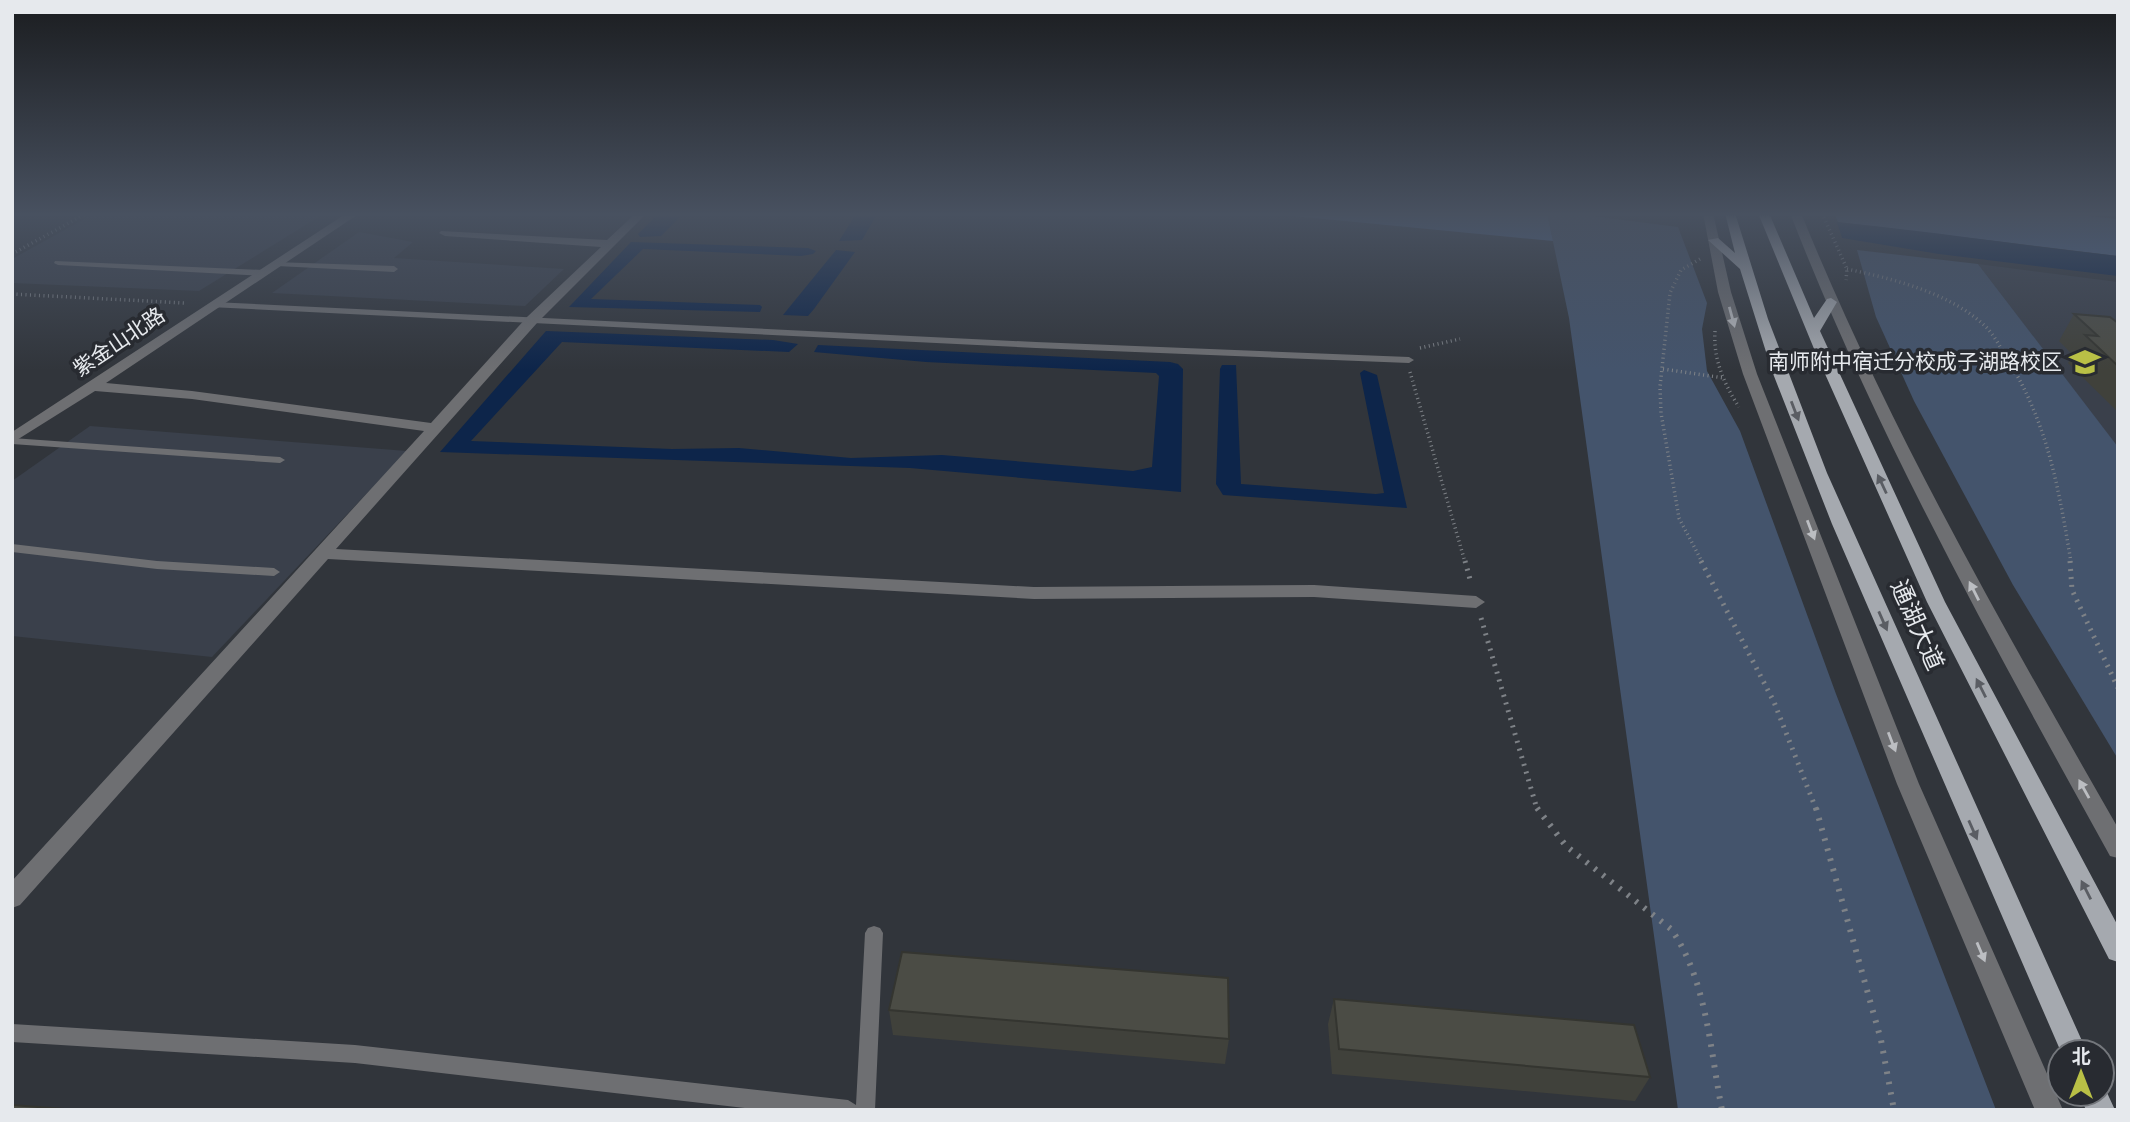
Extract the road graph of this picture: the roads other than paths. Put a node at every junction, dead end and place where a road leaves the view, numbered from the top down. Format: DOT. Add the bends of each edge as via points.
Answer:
graph roads {
  1 [pos="106,265"];
  2 [pos="275,265"];
  3 [pos="309,265"];
  4 [pos="587,265"];
  5 [pos="1717,265"];
  6 [pos="1741,265"];
  7 [pos="1744,265"];
  8 [pos="1784,265"];
  9 [pos="1817,265"];
  10 [pos="394,269"];
  11 [pos="1745,269"];
  12 [pos="263,273"];
  13 [pos="1831,302"];
  14 [pos="214,304"];
  15 [pos="532,320"];
  16 [pos="1813,331"];
  17 [pos="1409,360"];
  18 [pos="92,386"];
  19 [pos="435,428"];
  20 [pos="12,440"];
  21 [pos="280,460"];
  22 [pos="12,548"];
  23 [pos="322,554"];
  24 [pos="274,572"];
  25 [pos="1476,601"];
  26 [pos="2118,849"];
  27 [pos="12,898"];
  28 [pos="874,933"];
  29 [pos="2118,951"];
  30 [pos="12,1033"];
  31 [pos="2068,1038"];
  32 [pos="848,1110"];
  33 [pos="865,1110"];
  34 [pos="2049,1110"];
  1 -- 12 [label="lane"];
  2 -- 12 [label="street, 紫金山北路"];
  3 -- 10 [label="lane"];
  4 -- 15 [label="street"];
  5 -- 34 [label="street, one-way" via="1741,350 1908,784"];
  6 -- 11 [label="main road"];
  7 -- 11 [label="main road, 通湖大道"];
  8 -- 16 [label="main road, 通湖大道"];
  9 -- 13 [label="street"];
  11 -- 31 [label="main road, 通湖大道, one-way" via="1760,321 1819,474"];
  12 -- 14 [label="street, 紫金山北路"];
  13 -- 16 [label="main road"];
  26 -- 13 [label="street, one-way" via="1983,608"];
  14 -- 15 [label="lane"];
  14 -- 18 [label="street, 紫金山北路"];
  15 -- 17 [label="lane"];
  15 -- 19 [label="street"];
  29 -- 16 [label="main road, 通湖大道, one-way" via="1936,601"];
  18 -- 19 [label="street"];
  18 -- 20 [label="street, 紫金山北路"];
  19 -- 23 [label="street"];
  20 -- 21 [label="lane"];
  22 -- 24 [label="lane" via="156,565"];
  23 -- 25 [label="street" via="1034,593 1314,591"];
  23 -- 27 [label="street"];
  28 -- 33 [label="lane"];
  30 -- 32 [label="lane" via="355,1054"];
}
